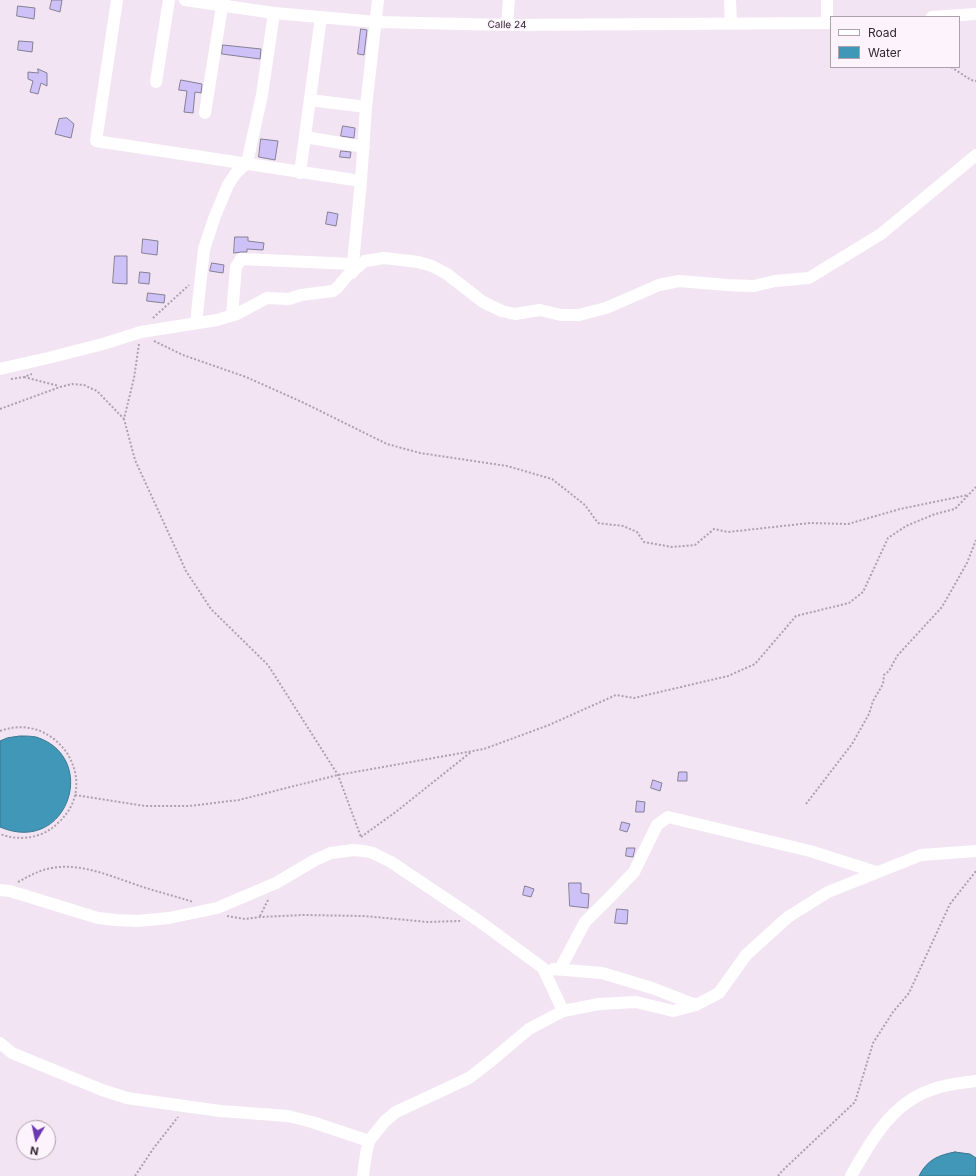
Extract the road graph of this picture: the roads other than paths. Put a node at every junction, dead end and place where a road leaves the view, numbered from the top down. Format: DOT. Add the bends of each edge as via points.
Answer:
graph roads {
  1 [pos="117,0"];
  2 [pos="169,0"];
  3 [pos="185,0"];
  4 [pos="378,0"];
  5 [pos="509,0"];
  6 [pos="730,0"];
  7 [pos="828,0"];
  8 [pos="222,3"];
  9 [pos="274,13"];
  10 [pos="976,14"];
  11 [pos="947,16"];
  12 [pos="321,17"];
  13 [pos="376,22"];
  14 [pos="829,23"];
  15 [pos="731,24"];
  16 [pos="507,25"];
  17 [pos="156,82"];
  18 [pos="310,100"];
  19 [pos="366,107"];
  20 [pos="205,112"];
  21 [pos="305,137"];
  22 [pos="364,147"];
  23 [pos="976,155"];
  24 [pos="247,163"];
  25 [pos="300,172"];
  26 [pos="361,181"];
  27 [pos="352,269"];
  28 [pos="232,315"];
  29 [pos="196,323"];
  30 [pos="0,369"];
  31 [pos="976,850"];
  32 [pos="876,872"];
  33 [pos="5,891"];
  34 [pos="542,968"];
  35 [pos="560,969"];
  36 [pos="696,1005"];
  37 [pos="563,1011"];
  38 [pos="0,1043"];
  39 [pos="976,1080"];
  40 [pos="369,1141"];
  41 [pos="363,1176"];
  42 [pos="850,1176"];
  1 -- 24 [label="street" via="96,141"];
  2 -- 17 [label="street"];
  3 -- 8 [label="street, Calle 24"];
  4 -- 13 [label="street"];
  5 -- 16 [label="street"];
  6 -- 15 [label="street"];
  7 -- 14 [label="street"];
  8 -- 9 [label="street, Calle 24"];
  8 -- 20 [label="street"];
  9 -- 12 [label="street, Calle 24"];
  9 -- 24 [label="street" via="262,95"];
  10 -- 11 [label="street"];
  12 -- 13 [label="street, Calle 24"];
  12 -- 18 [label="street"];
  13 -- 16 [label="street, Calle 24"];
  13 -- 19 [label="street"];
  14 -- 15 [label="street, Calle 24"];
  15 -- 16 [label="street, Calle 24"];
  18 -- 19 [label="street"];
  18 -- 21 [label="street"];
  19 -- 22 [label="street"];
  21 -- 22 [label="street"];
  21 -- 25 [label="street"];
  22 -- 26 [label="street"];
  23 -- 27 [label="street" via="881,234 809,278 754,286 679,281 659,285 606,308 579,315 561,315 540,310 515,314 502,311 483,302 439,269 418,262 389,258 369,260"];
  24 -- 25 [label="street"];
  24 -- 29 [label="street" via="228,185 204,249"];
  25 -- 26 [label="street"];
  26 -- 27 [label="street"];
  27 -- 28 [label="street" via="333,291 289,299 267,298"];
  27 -- 28 [label="street" via="241,259 236,267"];
  28 -- 29 [label="street" via="206,323"];
  29 -- 30 [label="street" via="141,332 96,346"];
  31 -- 32 [label="street" via="921,855"];
  32 -- 35 [label="street" via="810,851 668,817 657,825 634,872 585,922"];
  32 -- 36 [label="street" via="828,892 788,917 746,955 719,993"];
  33 -- 34 [label="street" via="98,918 137,922 217,908 276,883 331,853 364,851 391,862 479,921"];
  34 -- 35 [label="street"];
  34 -- 37 [label="street"];
  35 -- 36 [label="street" via="602,973"];
  36 -- 37 [label="street" via="674,1011 636,1002 599,1004"];
  37 -- 40 [label="street" via="529,1029 468,1078 396,1112"];
  38 -- 40 [label="street" via="12,1053 127,1098 220,1111 288,1116"];
  39 -- 42 [label="street" via="930,1090 904,1104 873,1138"];
  40 -- 41 [label="street"];
}
